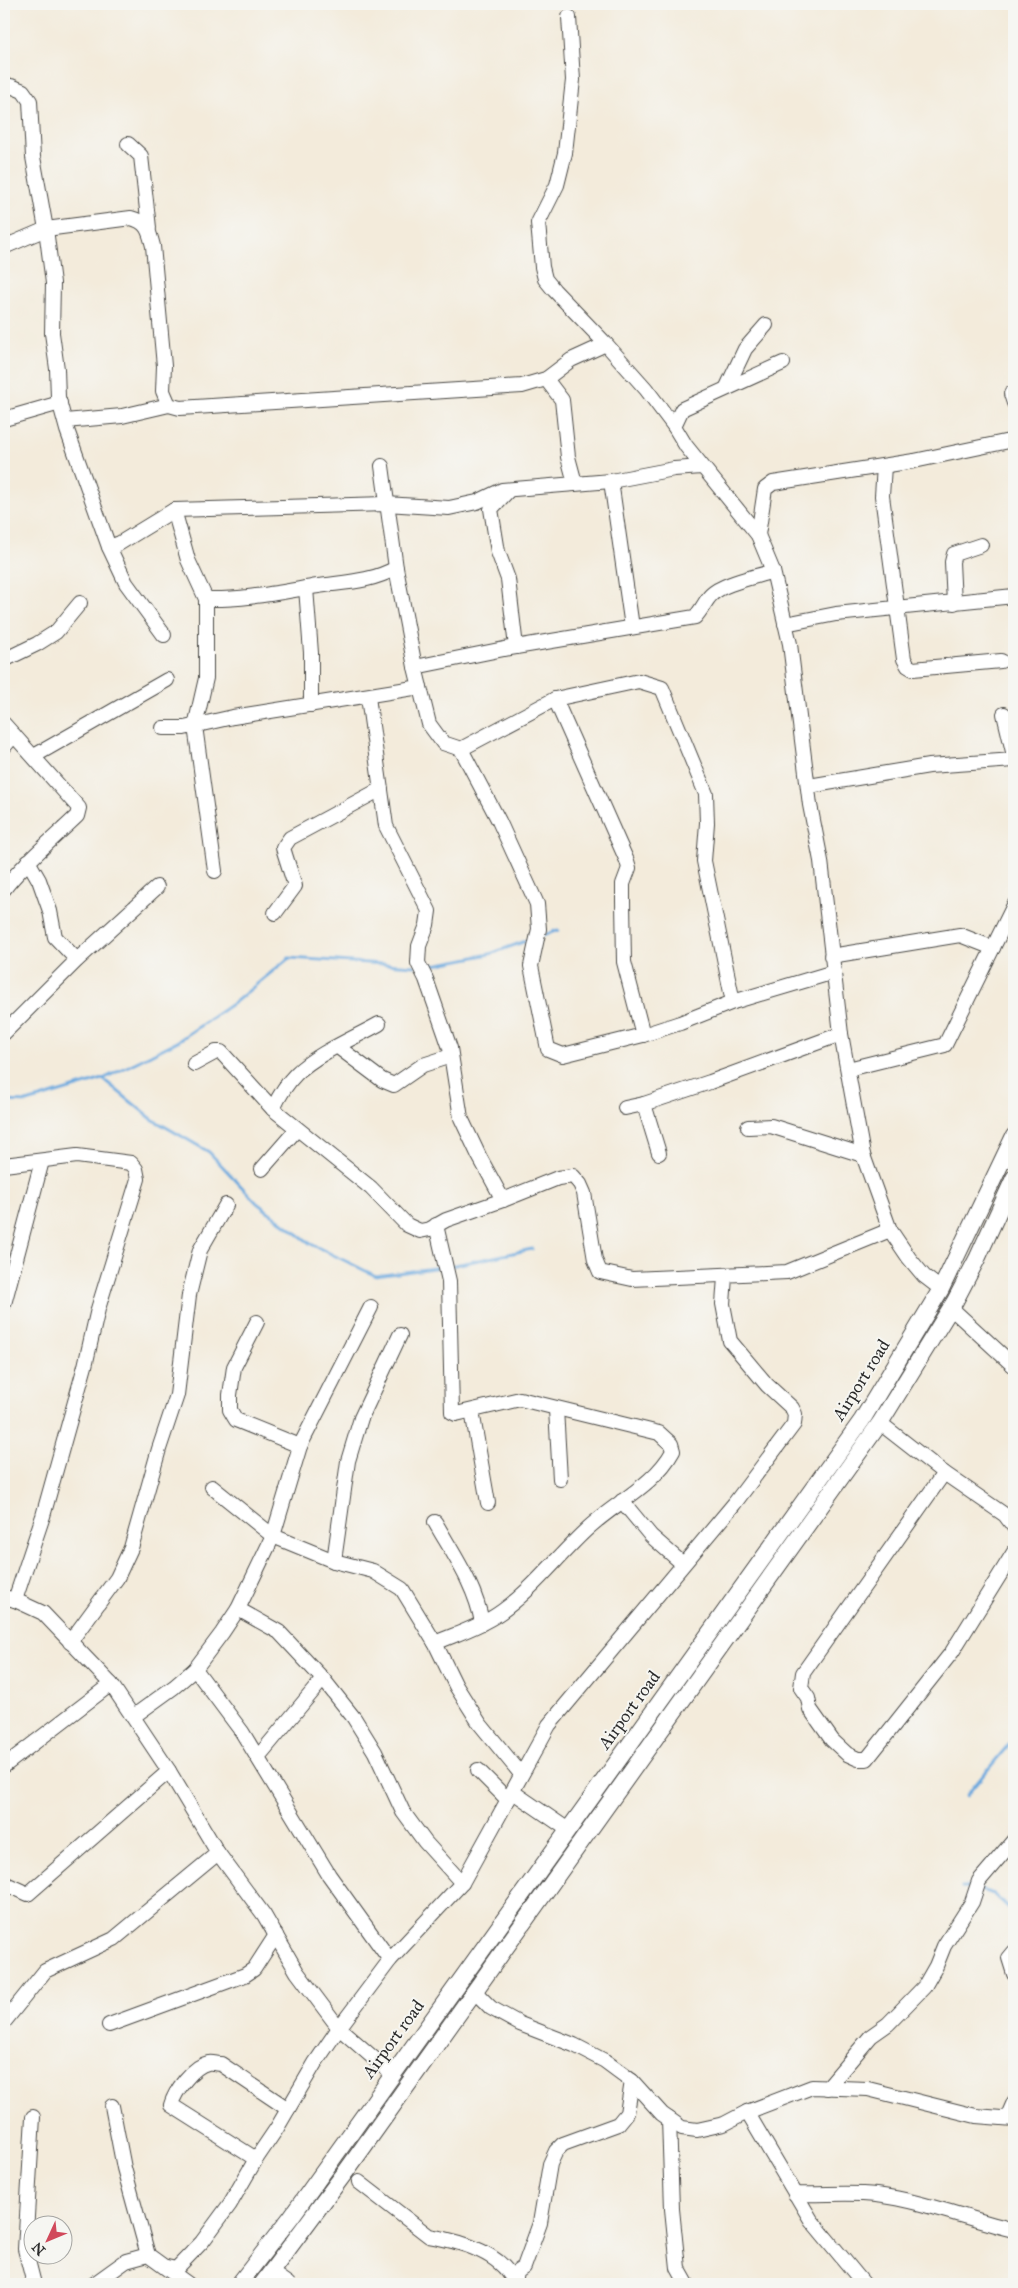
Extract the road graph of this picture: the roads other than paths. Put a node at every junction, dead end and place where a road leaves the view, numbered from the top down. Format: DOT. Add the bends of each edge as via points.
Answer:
graph roads {
  1 [pos="569,16"];
  2 [pos="4,86"];
  3 [pos="128,144"];
  4 [pos="149,228"];
  5 [pos="46,229"];
  6 [pos="4,246"];
  7 [pos="766,325"];
  8 [pos="606,344"];
  9 [pos="783,363"];
  10 [pos="546,379"];
  11 [pos="727,387"];
  12 [pos="60,403"];
  13 [pos="169,405"];
  14 [pos="4,418"];
  15 [pos="65,421"];
  16 [pos="674,426"];
  17 [pos="1014,440"];
  18 [pos="686,446"];
  19 [pos="382,466"];
  20 [pos="884,466"];
  21 [pos="702,467"];
  22 [pos="674,469"];
  23 [pos="611,480"];
  24 [pos="575,483"];
  25 [pos="510,489"];
  26 [pos="386,504"];
  27 [pos="174,510"];
  28 [pos="758,535"];
  29 [pos="982,544"];
  30 [pos="109,547"];
  31 [pos="396,568"];
  32 [pos="773,571"];
  33 [pos="306,588"];
  34 [pos="1014,596"];
  35 [pos="206,599"];
  36 [pos="80,603"];
  37 [pos="954,603"];
  38 [pos="897,607"];
  39 [pos="785,624"];
  40 [pos="632,627"];
  41 [pos="164,635"];
  42 [pos="516,647"];
  43 [pos="4,660"];
  44 [pos="1001,661"];
  45 [pos="415,667"];
  46 [pos="167,680"];
  47 [pos="420,687"];
  48 [pos="368,697"];
  49 [pos="555,699"];
  50 [pos="311,706"];
  51 [pos="1004,714"];
  52 [pos="4,724"];
  53 [pos="195,726"];
  54 [pos="163,728"];
  55 [pos="14,735"];
  56 [pos="4,747"];
  57 [pos="461,749"];
  58 [pos="34,756"];
  59 [pos="1014,756"];
  60 [pos="1014,760"];
  61 [pos="809,786"];
  62 [pos="381,789"];
  63 [pos="28,861"];
  64 [pos="215,871"];
  65 [pos="157,887"];
  66 [pos="4,889"];
  67 [pos="1014,905"];
  68 [pos="275,913"];
  69 [pos="993,948"];
  70 [pos="831,956"];
  71 [pos="77,960"];
  72 [pos="834,972"];
  73 [pos="733,1002"];
  74 [pos="379,1024"];
  75 [pos="4,1033"];
  76 [pos="841,1034"];
  77 [pos="643,1035"];
  78 [pos="338,1047"];
  79 [pos="451,1056"];
  80 [pos="194,1064"];
  81 [pos="848,1069"];
  82 [pos="644,1104"];
  83 [pos="625,1108"];
  84 [pos="273,1109"];
  85 [pos="748,1127"];
  86 [pos="297,1129"];
  87 [pos="1014,1136"];
  88 [pos="659,1153"];
  89 [pos="863,1155"];
  90 [pos="42,1162"];
  91 [pos="4,1165"];
  92 [pos="262,1169"];
  93 [pos="1014,1178"];
  94 [pos="503,1200"];
  95 [pos="226,1205"];
  96 [pos="436,1225"];
  97 [pos="890,1230"];
  98 [pos="725,1277"];
  99 [pos="940,1289"];
  100 [pos="4,1304"];
  101 [pos="372,1307"];
  102 [pos="951,1308"];
  103 [pos="257,1322"];
  104 [pos="400,1335"];
  105 [pos="1014,1366"];
  106 [pos="556,1409"];
  107 [pos="472,1411"];
  108 [pos="880,1423"];
  109 [pos="300,1446"];
  110 [pos="944,1473"];
  111 [pos="560,1479"];
  112 [pos="212,1487"];
  113 [pos="622,1501"];
  114 [pos="488,1503"];
  115 [pos="435,1522"];
  116 [pos="1014,1527"];
  117 [pos="273,1536"];
  118 [pos="1014,1552"];
  119 [pos="334,1561"];
  120 [pos="682,1564"];
  121 [pos="9,1599"];
  122 [pos="238,1609"];
  123 [pos="482,1623"];
  124 [pos="70,1642"];
  125 [pos="435,1642"];
  126 [pos="701,1659"];
  127 [pos="195,1669"];
  128 [pos="322,1679"];
  129 [pos="112,1684"];
  130 [pos="134,1716"];
  131 [pos="258,1756"];
  132 [pos="4,1766"];
  133 [pos="478,1770"];
  134 [pos="169,1771"];
  135 [pos="521,1774"];
  136 [pos="510,1796"];
  137 [pos="567,1829"];
  138 [pos="1014,1840"];
  139 [pos="218,1853"];
  140 [pos="4,1883"];
  141 [pos="462,1883"];
  142 [pos="276,1935"];
  143 [pos="1014,1952"];
  144 [pos="390,1960"];
  145 [pos="1014,1974"];
  146 [pos="476,1989"];
  147 [pos="4,2022"];
  148 [pos="109,2025"];
  149 [pos="339,2028"];
  150 [pos="393,2074"];
  151 [pos="632,2081"];
  152 [pos="826,2088"];
  153 [pos="1014,2102"];
  154 [pos="112,2106"];
  155 [pos="288,2109"];
  156 [pos="746,2112"];
  157 [pos="33,2117"];
  158 [pos="669,2119"];
  159 [pos="1010,2119"];
  160 [pos="256,2158"];
  161 [pos="359,2182"];
  162 [pos="310,2190"];
  163 [pos="795,2194"];
  164 [pos="324,2200"];
  165 [pos="1014,2230"];
  166 [pos="148,2255"];
  167 [pos="166,2267"];
  168 [pos="267,2278"];
  169 [pos="185,2283"];
  170 [pos="34,2284"];
  171 [pos="94,2284"];
  172 [pos="239,2284"];
  173 [pos="288,2284"];
  174 [pos="515,2284"];
  175 [pos="687,2284"];
  176 [pos="864,2284"];
  1 -- 8 [label="street" via="573,80 565,153 557,185 538,223 542,267 545,280"];
  2 -- 5 [label="street" via="24,91 30,101 33,157"];
  3 -- 4 [label="street" via="141,156"];
  4 -- 5 [label="street" via="142,221 131,218"];
  4 -- 13 [label="street" via="164,366 163,391"];
  5 -- 6 [label="street"];
  5 -- 12 [label="street" via="53,283 52,333"];
  7 -- 11 [label="street" via="745,349"];
  8 -- 10 [label="street" via="570,360"];
  8 -- 16 [label="street"];
  9 -- 11 [label="street"];
  10 -- 13 [label="street" via="522,386 180,408"];
  10 -- 24 [label="street" via="562,400 568,457"];
  11 -- 16 [label="street" via="682,409"];
  12 -- 14 [label="street"];
  12 -- 15 [label="street"];
  13 -- 15 [label="street" via="122,416"];
  15 -- 30 [label="street"];
  16 -- 18 [label="street"];
  17 -- 20 [label="street"];
  18 -- 21 [label="street"];
  18 -- 22 [label="street"];
  19 -- 26 [label="street"];
  20 -- 28 [label="street" via="768,485"];
  20 -- 38 [label="street" via="882,496"];
  21 -- 22 [label="street"];
  21 -- 28 [label="street"];
  22 -- 23 [label="street"];
  23 -- 24 [label="street"];
  23 -- 40 [label="street"];
  24 -- 25 [label="street"];
  25 -- 26 [label="street" via="477,502 449,508"];
  25 -- 42 [label="street" via="491,509 498,552 508,579"];
  26 -- 27 [label="street"];
  26 -- 31 [label="street"];
  27 -- 30 [label="street"];
  27 -- 35 [label="street" via="188,560"];
  28 -- 32 [label="street"];
  29 -- 37 [label="street" via="954,554"];
  30 -- 41 [label="street" via="126,583"];
  31 -- 33 [label="street" via="363,582"];
  31 -- 45 [label="street"];
  32 -- 39 [label="street"];
  32 -- 40 [label="street" via="721,588 711,595 695,617"];
  33 -- 35 [label="street" via="238,598"];
  33 -- 50 [label="street"];
  34 -- 37 [label="street"];
  35 -- 53 [label="street" via="206,678"];
  36 -- 43 [label="street" via="56,632"];
  37 -- 38 [label="street"];
  38 -- 39 [label="street"];
  38 -- 44 [label="street" via="904,659 913,669"];
  39 -- 61 [label="street"];
  40 -- 42 [label="street"];
  42 -- 45 [label="street"];
  45 -- 47 [label="street"];
  46 -- 58 [label="street"];
  47 -- 48 [label="street"];
  47 -- 57 [label="street" via="434,733 443,743"];
  48 -- 50 [label="street"];
  48 -- 62 [label="street"];
  49 -- 57 [label="street"];
  49 -- 73 [label="street" via="639,681 662,688 706,794 704,861"];
  49 -- 77 [label="street" via="629,868 623,892 624,962"];
  50 -- 53 [label="street"];
  51 -- 59 [label="street"];
  52 -- 55 [label="street"];
  53 -- 54 [label="street"];
  53 -- 64 [label="street"];
  55 -- 56 [label="street"];
  55 -- 58 [label="street"];
  57 -- 77 [label="street" via="537,904 539,929 531,966 548,1048 563,1055"];
  58 -- 63 [label="street" via="79,811"];
  60 -- 61 [label="street" via="929,766"];
  61 -- 70 [label="street"];
  62 -- 68 [label="street" via="290,838 283,848 295,886"];
  62 -- 79 [label="street" via="386,826 429,911 418,962"];
  63 -- 66 [label="street"];
  63 -- 71 [label="street" via="39,880 55,937"];
  65 -- 71 [label="street"];
  67 -- 69 [label="street"];
  69 -- 70 [label="street" via="960,935"];
  69 -- 81 [label="street" via="945,1045"];
  70 -- 72 [label="street"];
  71 -- 75 [label="street"];
  72 -- 73 [label="street"];
  72 -- 76 [label="street"];
  73 -- 77 [label="street"];
  74 -- 78 [label="street"];
  76 -- 81 [label="street"];
  76 -- 82 [label="street"];
  78 -- 79 [label="street" via="382,1080 394,1085 423,1065"];
  78 -- 84 [label="street" via="296,1073"];
  79 -- 94 [label="street" via="460,1118"];
  80 -- 84 [label="street" via="221,1052"];
  81 -- 89 [label="street"];
  82 -- 83 [label="street"];
  82 -- 88 [label="street"];
  84 -- 86 [label="street"];
  85 -- 89 [label="street" via="771,1126"];
  86 -- 92 [label="street"];
  86 -- 96 [label="street" via="371,1188 407,1225 420,1232"];
  87 -- 99 [label="main road, Airport road"];
  89 -- 97 [label="street"];
  90 -- 91 [label="street"];
  90 -- 100 [label="street"];
  90 -- 121 [label="street" via="77,1156 131,1163 138,1179 98,1309 43,1516"];
  93 -- 102 [label="main road, Airport road" via="978,1259"];
  94 -- 96 [label="street"];
  94 -- 98 [label="street" via="558,1178 573,1176 584,1194 600,1272 632,1279"];
  95 -- 124 [label="street" via="200,1250 189,1295 177,1395 131,1548 117,1578"];
  96 -- 107 [label="street" via="449,1281 452,1412"];
  97 -- 98 [label="street" via="787,1272"];
  97 -- 99 [label="street" via="924,1276"];
  98 -- 120 [label="street" via="723,1304 730,1341 767,1385 792,1408 795,1419 746,1488"];
  99 -- 126 [label="main road, Airport road" via="862,1420"];
  101 -- 109 [label="street"];
  102 -- 105 [label="street"];
  102 -- 108 [label="main road, Airport road"];
  103 -- 109 [label="street" via="234,1367 230,1395 232,1416"];
  104 -- 119 [label="street" via="358,1427 348,1460"];
  106 -- 107 [label="street" via="520,1399"];
  106 -- 111 [label="street"];
  106 -- 113 [label="street" via="659,1433 671,1444 673,1451 665,1464"];
  107 -- 114 [label="street"];
  108 -- 110 [label="street"];
  108 -- 126 [label="main road, Airport road"];
  109 -- 117 [label="street"];
  110 -- 116 [label="street" via="1005,1515"];
  110 -- 118 [label="street" via="803,1673 801,1688 808,1698 810,1710 847,1754 858,1760 867,1758 952,1652"];
  112 -- 117 [label="street"];
  113 -- 120 [label="street"];
  113 -- 123 [label="street" via="586,1529 498,1614"];
  115 -- 123 [label="street" via="461,1567"];
  117 -- 119 [label="street"];
  117 -- 122 [label="street"];
  119 -- 125 [label="street" via="374,1570 402,1589"];
  120 -- 135 [label="street" via="549,1725"];
  121 -- 124 [label="street" via="43,1613"];
  122 -- 127 [label="street"];
  122 -- 128 [label="street" via="279,1632"];
  123 -- 125 [label="street"];
  124 -- 129 [label="street"];
  125 -- 135 [label="street" via="470,1709"];
  126 -- 137 [label="main road, Airport road"];
  126 -- 146 [label="main road, Airport road"];
  127 -- 130 [label="street"];
  127 -- 131 [label="street"];
  128 -- 131 [label="street"];
  128 -- 141 [label="street" via="354,1718 375,1752 403,1812"];
  129 -- 130 [label="street"];
  129 -- 132 [label="street"];
  130 -- 134 [label="street"];
  131 -- 144 [label="street" via="329,1875"];
  133 -- 136 [label="street"];
  134 -- 139 [label="street"];
  134 -- 140 [label="street" via="28,1894"];
  135 -- 136 [label="street"];
  136 -- 137 [label="street"];
  136 -- 141 [label="street"];
  137 -- 150 [label="main road, Airport road"];
  138 -- 152 [label="street" via="979,1881 972,1902 944,1946 924,1987 888,2024 866,2041"];
  139 -- 142 [label="street"];
  139 -- 147 [label="street" via="114,1939 45,1972"];
  141 -- 144 [label="street"];
  142 -- 148 [label="street" via="254,1969 245,1975"];
  142 -- 149 [label="street" via="297,1972"];
  143 -- 145 [label="street" via="1009,1958"];
  144 -- 149 [label="street"];
  146 -- 151 [label="street" via="491,2008 605,2061"];
  146 -- 164 [label="main road, Airport road"];
  149 -- 150 [label="street"];
  149 -- 155 [label="street"];
  150 -- 162 [label="main road, Airport road"];
  151 -- 158 [label="street"];
  151 -- 174 [label="street" via="626,2113 618,2124 563,2144 556,2151 550,2164 540,2223 524,2267 517,2272"];
  152 -- 156 [label="street" via="812,2087"];
  152 -- 159 [label="street" via="868,2089 976,2116"];
  153 -- 159 [label="street"];
  154 -- 166 [label="street" via="124,2168"];
  155 -- 160 [label="street"];
  155 -- 160 [label="street" via="220,2064 209,2062 196,2068 173,2096 171,2105"];
  156 -- 158 [label="street" via="724,2124 697,2130 682,2128"];
  156 -- 163 [label="street"];
  157 -- 170 [label="street" via="25,2249"];
  158 -- 175 [label="street" via="678,2268"];
  160 -- 167 [label="street" via="230,2204 202,2242 176,2269"];
  161 -- 174 [label="street" via="429,2236 486,2254 507,2270"];
  162 -- 164 [label="main road"];
  162 -- 172 [label="main road, Airport road"];
  163 -- 165 [label="street" via="875,2195 932,2206"];
  163 -- 176 [label="street" via="811,2220"];
  164 -- 168 [label="main road, Airport road"];
  166 -- 167 [label="street"];
  166 -- 171 [label="street" via="126,2261"];
  167 -- 169 [label="street"];
  168 -- 173 [label="street"];
}
